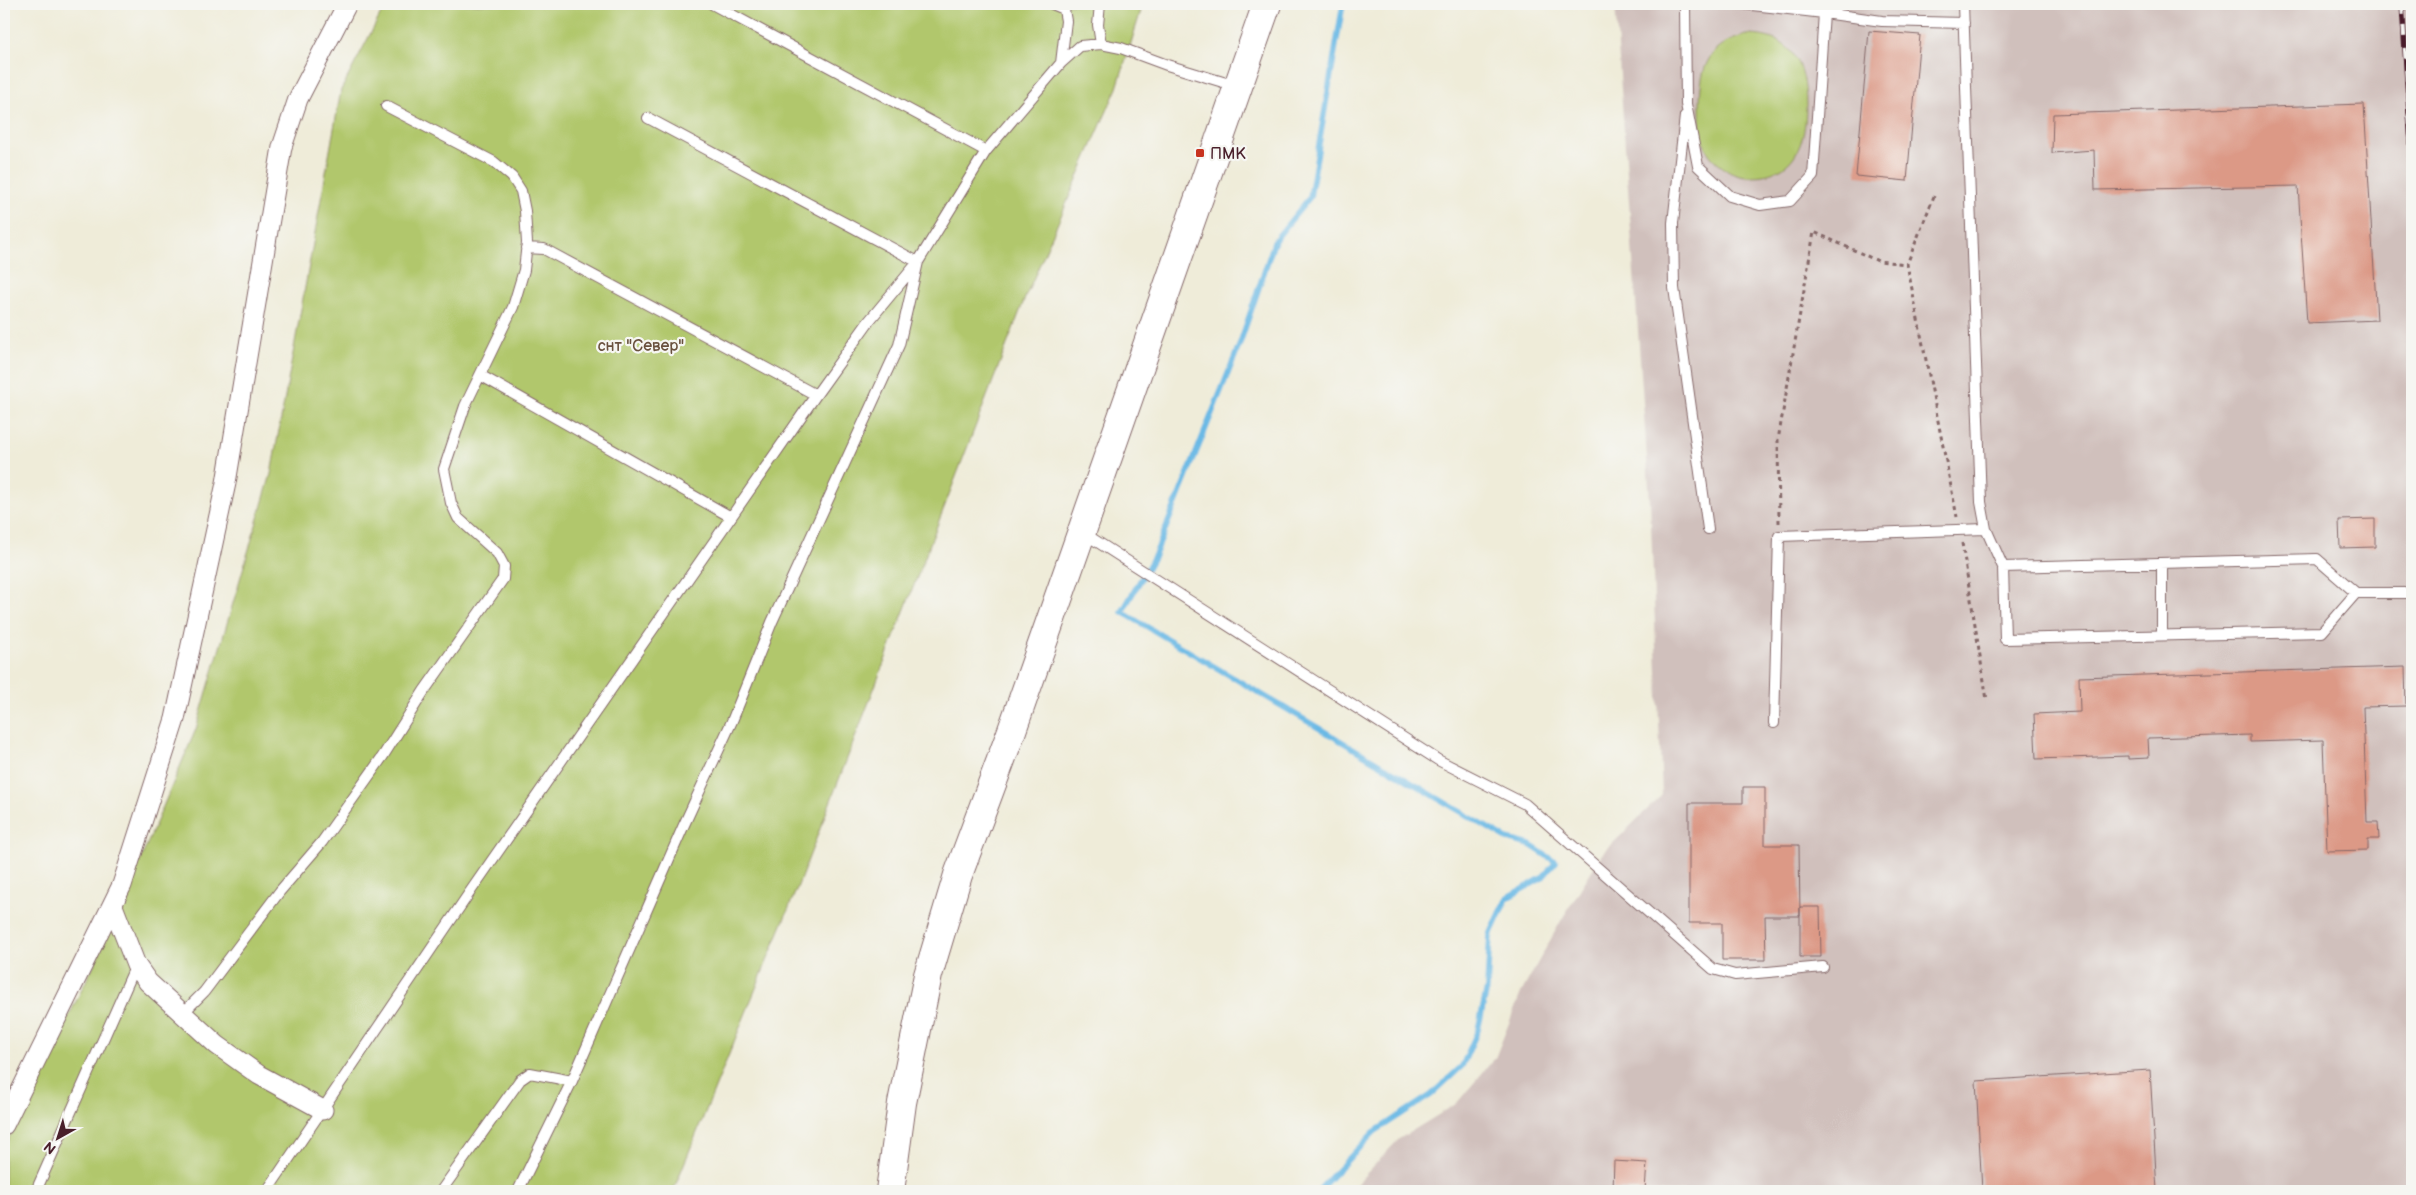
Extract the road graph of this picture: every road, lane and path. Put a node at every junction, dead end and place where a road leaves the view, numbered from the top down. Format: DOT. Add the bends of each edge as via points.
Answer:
graph roads {
  1 [pos="347,4"];
  2 [pos="712,4"];
  3 [pos="1052,4"];
  4 [pos="1100,4"];
  5 [pos="1268,4"];
  6 [pos="1685,4"];
  7 [pos="1743,4"];
  8 [pos="1963,4"];
  9 [pos="1063,6"];
  10 [pos="1824,13"];
  11 [pos="1964,23"];
  12 [pos="1101,44"];
  13 [pos="1061,63"];
  14 [pos="1238,86"];
  15 [pos="1686,104"];
  16 [pos="386,106"];
  17 [pos="648,118"];
  18 [pos="986,151"];
  19 [pos="1934,196"];
  20 [pos="526,248"];
  21 [pos="918,262"];
  22 [pos="1907,264"];
  23 [pos="480,375"];
  24 [pos="816,395"];
  25 [pos="731,517"];
  26 [pos="1708,529"];
  27 [pos="1986,529"];
  28 [pos="1082,532"];
  29 [pos="1960,532"];
  30 [pos="1779,536"];
  31 [pos="2162,563"];
  32 [pos="2004,567"];
  33 [pos="2356,593"];
  34 [pos="2412,593"];
  35 [pos="2162,636"];
  36 [pos="1987,700"];
  37 [pos="1774,723"];
  38 [pos="113,906"];
  39 [pos="136,965"];
  40 [pos="1823,967"];
  41 [pos="182,1014"];
  42 [pos="572,1081"];
  43 [pos="323,1110"];
  44 [pos="4,1125"];
  45 [pos="36,1191"];
  46 [pos="267,1191"];
  47 [pos="441,1191"];
  48 [pos="518,1191"];
  49 [pos="890,1191"];
  1 -- 38 [label="street" via="298,99 282,147 226,484 175,719"];
  2 -- 18 [label="lane"];
  3 -- 9 [label="lane"];
  4 -- 12 [label="lane" via="1098,25"];
  5 -- 14 [label="street"];
  6 -- 15 [label="lane"];
  7 -- 10 [label="lane"];
  8 -- 11 [label="lane"];
  9 -- 13 [label="lane" via="1066,21"];
  10 -- 11 [label="lane" via="1882,20"];
  10 -- 15 [label="lane" via="1813,176 1790,201 1760,205 1730,196 1698,166"];
  11 -- 27 [label="lane" via="1981,502"];
  12 -- 13 [label="lane" via="1080,46"];
  12 -- 14 [label="lane"];
  13 -- 18 [label="lane"];
  14 -- 28 [label="street"];
  15 -- 26 [label="lane" via="1672,223 1674,288"];
  16 -- 20 [label="lane" via="494,162 512,177 521,191 525,211"];
  17 -- 21 [label="lane"];
  18 -- 21 [label="lane"];
  19 -- 22 [label="path"];
  20 -- 23 [label="lane" via="524,270 513,307"];
  20 -- 24 [label="lane" via="544,249"];
  21 -- 24 [label="lane" via="869,321"];
  21 -- 42 [label="lane" via="898,345 772,622 732,721"];
  22 -- 29 [label="path"];
  22 -- 30 [label="path" via="1878,262 1814,232 1778,440"];
  23 -- 25 [label="lane"];
  23 -- 41 [label="lane" via="465,406 444,470 451,503 458,518 497,552 504,566 503,579 322,842 280,891 204,992"];
  24 -- 25 [label="lane"];
  25 -- 43 [label="lane"];
  27 -- 29 [label="lane"];
  27 -- 32 [label="lane"];
  28 -- 40 [label="lane" via="1438,760 1525,804 1713,969 1735,975"];
  28 -- 49 [label="street" via="958,875 931,966 902,1103"];
  29 -- 30 [label="lane"];
  29 -- 36 [label="path"];
  30 -- 37 [label="lane"];
  31 -- 32 [label="lane"];
  31 -- 33 [label="lane" via="2317,559"];
  31 -- 35 [label="lane"];
  32 -- 35 [label="lane" via="2005,639"];
  33 -- 34 [label="lane"];
  33 -- 35 [label="lane" via="2322,632"];
  38 -- 39 [label="street"];
  38 -- 44 [label="street"];
  39 -- 41 [label="street" via="148,982"];
  39 -- 45 [label="lane"];
  41 -- 43 [label="street" via="217,1045 259,1075"];
  42 -- 47 [label="lane" via="530,1073 520,1080"];
  42 -- 48 [label="lane"];
  43 -- 46 [label="lane"];
}
